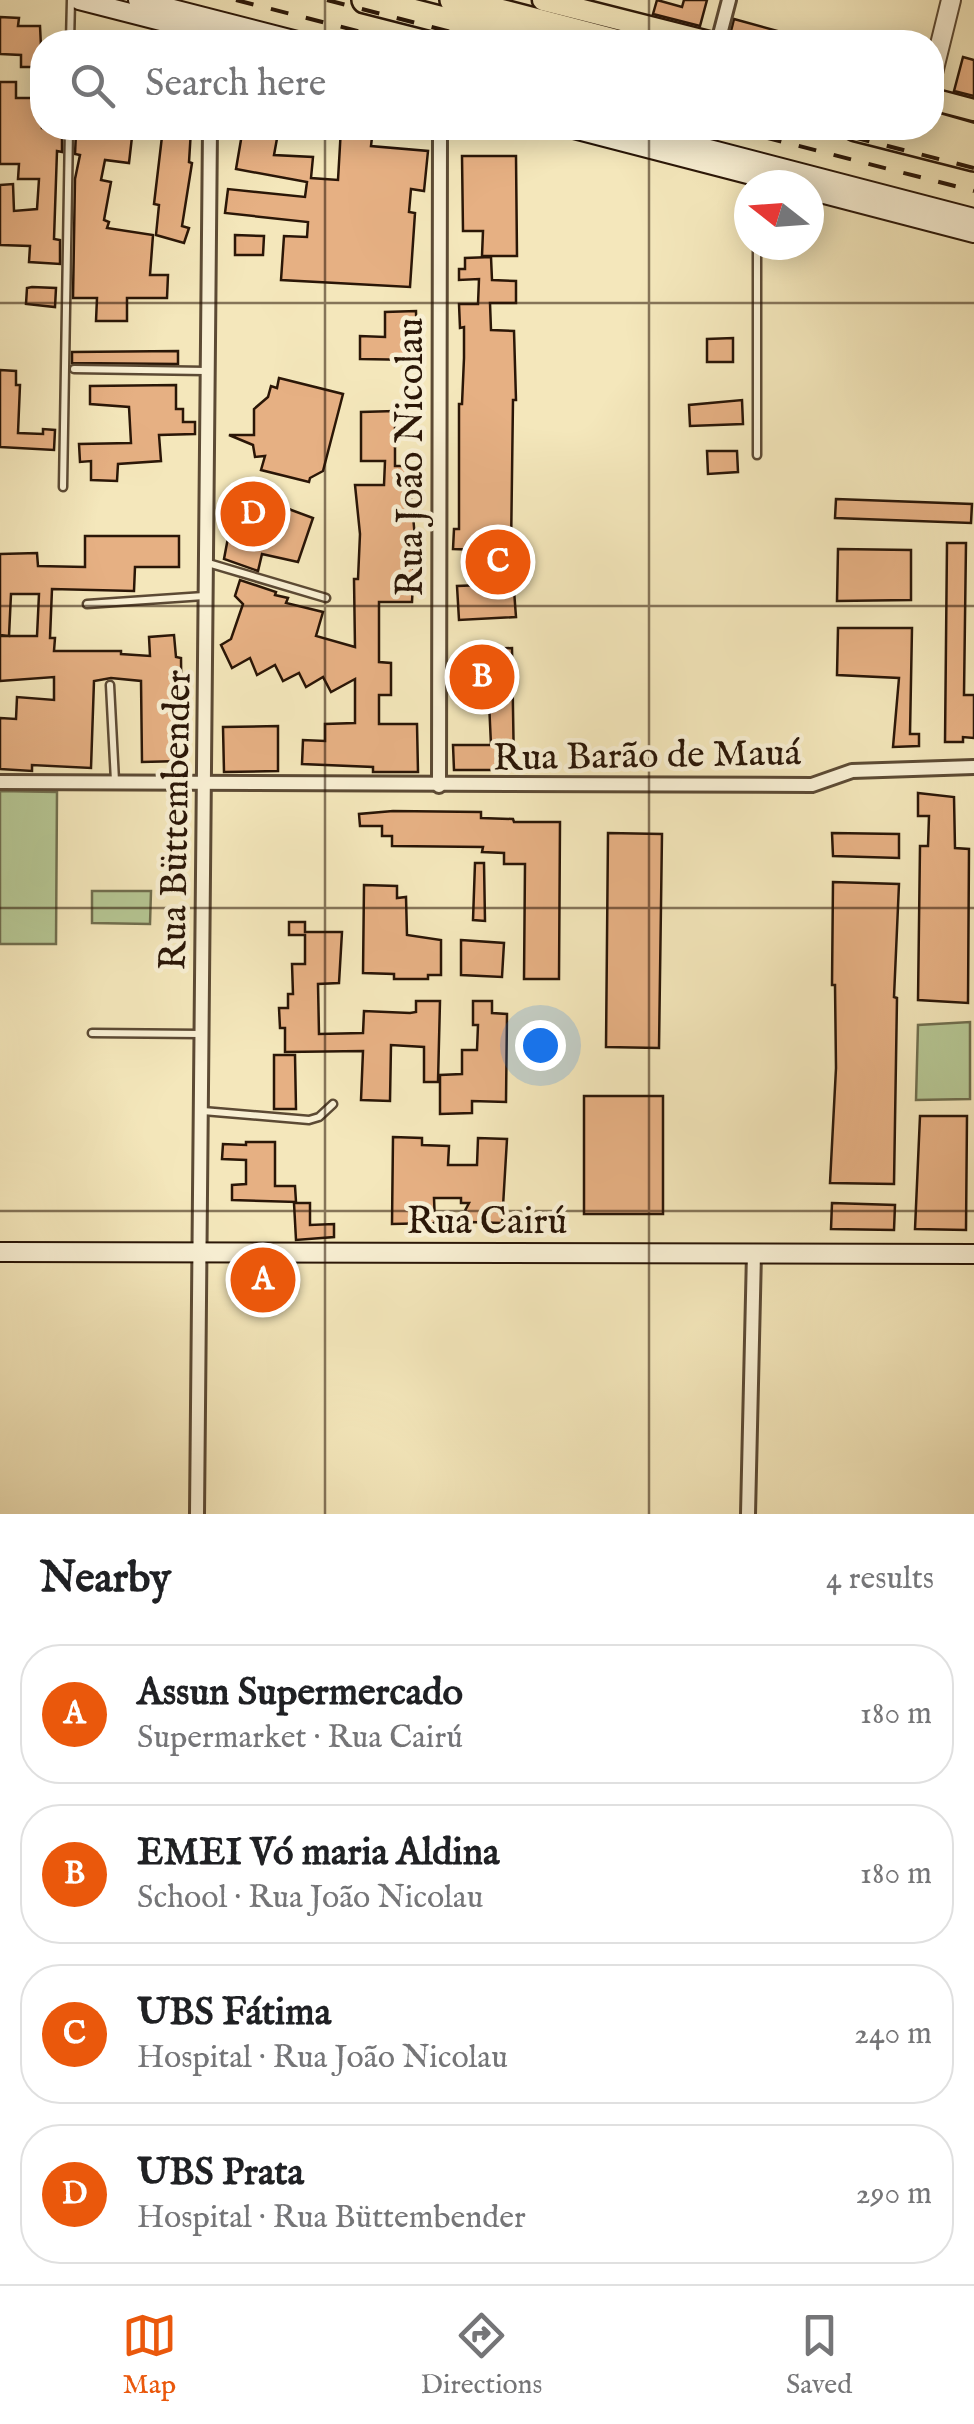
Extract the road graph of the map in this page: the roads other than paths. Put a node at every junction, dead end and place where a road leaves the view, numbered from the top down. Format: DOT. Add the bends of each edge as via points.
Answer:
graph roads {
  1 [pos="71,0"];
  2 [pos="79,0"];
  3 [pos="138,0"];
  4 [pos="366,0"];
  5 [pos="453,0"];
  6 [pos="543,0"];
  7 [pos="730,0"];
  8 [pos="950,0"];
  9 [pos="70,30"];
  10 [pos="203,30"];
  11 [pos="206,30"];
  12 [pos="482,30"];
  13 [pos="569,30"];
  14 [pos="662,30"];
  15 [pos="721,30"];
  16 [pos="943,30"];
  17 [pos="944,102"];
  18 [pos="974,110"];
  19 [pos="944,129"];
  20 [pos="974,136"];
  21 [pos="69,140"];
  22 [pos="210,140"];
  23 [pos="440,140"];
  24 [pos="619,140"];
  25 [pos="661,140"];
  26 [pos="903,140"];
  27 [pos="974,158"];
  28 [pos="740,170"];
  29 [pos="745,170"];
  30 [pos="824,188"];
  31 [pos="824,194"];
  32 [pos="974,218"];
  33 [pos="974,233"];
  34 [pos="756,260"];
  35 [pos="74,369"];
  36 [pos="208,371"];
  37 [pos="757,455"];
  38 [pos="63,487"];
  39 [pos="208,563"];
  40 [pos="206,596"];
  41 [pos="326,598"];
  42 [pos="87,604"];
  43 [pos="110,685"];
  44 [pos="974,767"];
  45 [pos="0,782"];
  46 [pos="116,783"];
  47 [pos="205,783"];
  48 [pos="439,786"];
  49 [pos="92,1033"];
  50 [pos="202,1034"];
  51 [pos="333,1104"];
  52 [pos="202,1111"];
  53 [pos="0,1252"];
  54 [pos="201,1252"];
  55 [pos="754,1254"];
  56 [pos="974,1254"];
  57 [pos="198,1514"];
  58 [pos="748,1514"];
  1 -- 9 [label="lane"];
  2 -- 10 [label="main road"];
  3 -- 11 [label="main road"];
  4 -- 12 [label="highway"];
  5 -- 13 [label="highway"];
  6 -- 14 [label="main road"];
  7 -- 15 [label="street"];
  8 -- 16 [label="main road"];
  17 -- 18 [label="main road"];
  19 -- 20 [label="highway"];
  21 -- 38 [label="lane"];
  22 -- 36 [label="street, Rua Büttembender"];
  23 -- 48 [label="street, Rua João Nicolau"];
  24 -- 28 [label="main road"];
  25 -- 29 [label="main road"];
  26 -- 27 [label="highway"];
  30 -- 32 [label="main road"];
  31 -- 33 [label="main road"];
  34 -- 37 [label="lane"];
  35 -- 36 [label="lane"];
  36 -- 39 [label="street, Rua Büttembender"];
  39 -- 40 [label="street, Rua Büttembender"];
  39 -- 41 [label="lane"];
  40 -- 42 [label="lane"];
  40 -- 47 [label="street, Rua Büttembender"];
  43 -- 46 [label="lane"];
  44 -- 48 [label="street, Rua Barão de Mauá" via="852,771 812,785"];
  45 -- 46 [label="street, Rua Barão de Mauá"];
  46 -- 47 [label="street, Rua Barão de Mauá"];
  47 -- 48 [label="street, Rua Barão de Mauá"];
  47 -- 50 [label="street, Rua Büttembender"];
  49 -- 50 [label="lane"];
  50 -- 52 [label="street, Rua Büttembender"];
  51 -- 52 [label="lane" via="309,1120"];
  52 -- 54 [label="street, Rua Büttembender"];
  53 -- 54 [label="main road, Rua Cairú"];
  54 -- 55 [label="main road, Rua Cairú"];
  54 -- 57 [label="street, Rua Büttembender"];
  55 -- 56 [label="main road, Rua Cairú"];
  55 -- 58 [label="street"];
}
